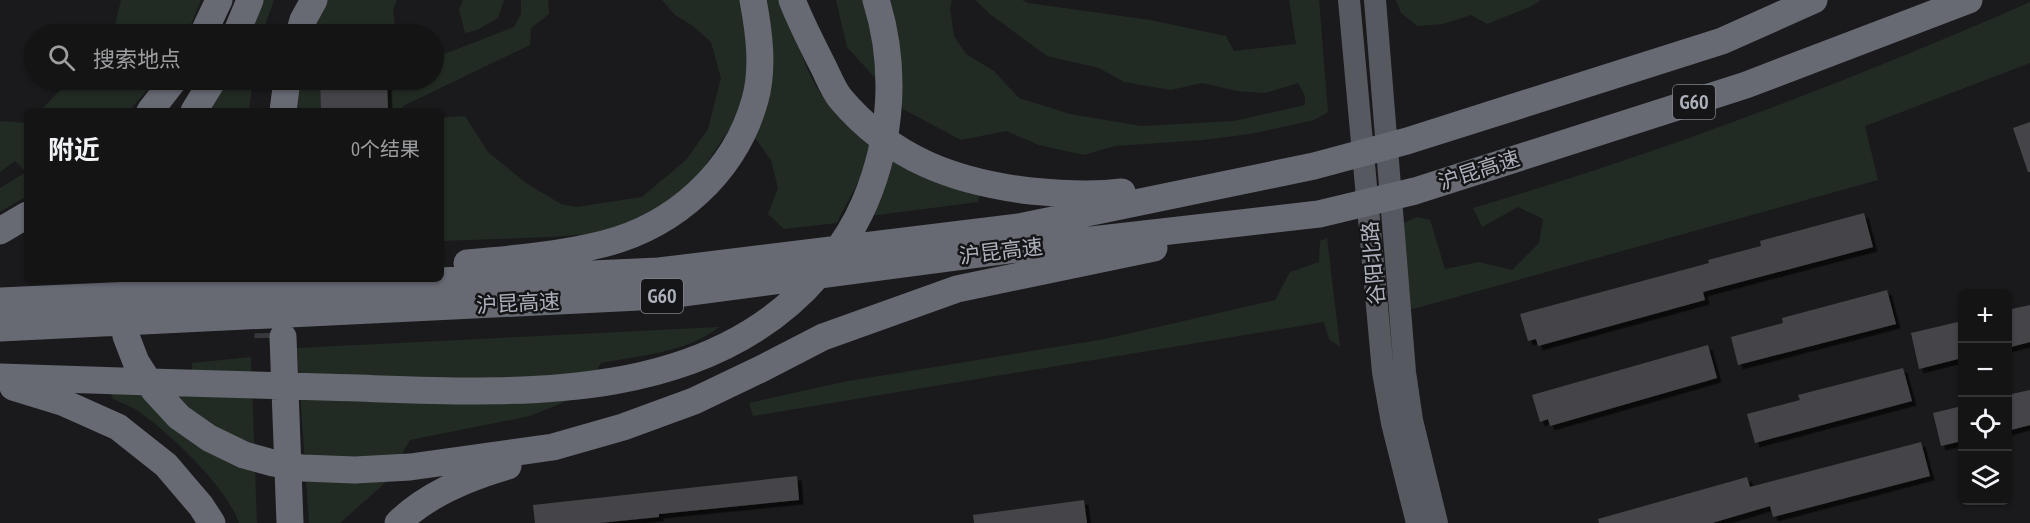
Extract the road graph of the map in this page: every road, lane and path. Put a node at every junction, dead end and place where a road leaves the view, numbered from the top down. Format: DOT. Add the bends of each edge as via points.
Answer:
graph roads {
  1 [pos="219,0"];
  2 [pos="250,0"];
  3 [pos="295,0"];
  4 [pos="314,0"];
  5 [pos="753,0"];
  6 [pos="792,0"];
  7 [pos="807,0"];
  8 [pos="876,0"];
  9 [pos="1349,0"];
  10 [pos="1375,0"];
  11 [pos="1814,0"];
  12 [pos="1969,0"];
  13 [pos="208,24"];
  14 [pos="240,24"];
  15 [pos="284,24"];
  16 [pos="302,24"];
  17 [pos="819,57"];
  18 [pos="166,90"];
  19 [pos="207,90"];
  20 [pos="267,90"];
  21 [pos="285,90"];
  22 [pos="152,108"];
  23 [pos="196,108"];
  24 [pos="264,108"];
  25 [pos="282,108"];
  26 [pos="1313,160"];
  27 [pos="1319,214"];
  28 [pos="24,217"];
  29 [pos="0,231"];
  30 [pos="444,266"];
  31 [pos="444,281"];
  32 [pos="121,282"];
  33 [pos="259,282"];
  34 [pos="418,282"];
  35 [pos="67,298"];
  36 [pos="0,301"];
  37 [pos="0,328"];
  38 [pos="0,377"];
  39 [pos="0,384"];
  40 [pos="553,447"];
  41 [pos="212,523"];
  42 [pos="273,523"];
  43 [pos="290,523"];
  44 [pos="398,523"];
  45 [pos="1417,523"];
  46 [pos="1437,523"];
  1 -- 13 [label="highway"];
  2 -- 14 [label="highway"];
  3 -- 15 [label="highway"];
  4 -- 16 [label="highway"];
  5 -- 30 [label="highway" via="759,31 755,98 725,165 700,191 672,213 604,244"];
  6 -- 17 [label="highway"];
  7 -- 17 [label="highway"];
  8 -- 38 [label="highway" via="890,86 885,138 860,212 831,261 790,304 739,340 684,364 595,384 447,390"];
  9 -- 45 [label="main road, 谷阳北路" via="1383,372"];
  10 -- 46 [label="main road, 谷阳北路" via="1404,372"];
  11 -- 26 [label="highway, G60" via="1722,41"];
  12 -- 27 [label="highway, 沪昆高速 / G60" via="1746,85 1415,191"];
  17 -- 26 [label="highway" via="839,96 873,131 915,160 964,180 1057,194 1104,194"];
  18 -- 22 [label="highway"];
  19 -- 23 [label="highway"];
  20 -- 24 [label="highway"];
  21 -- 25 [label="highway"];
  26 -- 31 [label="highway, 沪昆高速 / G60" via="1019,227 659,271"];
  27 -- 37 [label="highway, 沪昆高速 / G60" via="660,296"];
  27 -- 40 [label="highway" via="957,289 823,337 694,401"];
  28 -- 29 [label="highway"];
  32 -- 40 [label="highway" via="126,336 136,362 154,390 179,417 244,455 303,468 355,470 410,467"];
  33 -- 35 [label="highway"];
  34 -- 35 [label="highway, 沪昆高速 / G60"];
  35 -- 36 [label="highway, 沪昆高速 / G60"];
  39 -- 41 [label="highway" via="62,402 118,427 166,465"];
  40 -- 44 [label="highway" via="441,492"];
  42 -- 43 [label="highway" via="276,338"];
}
